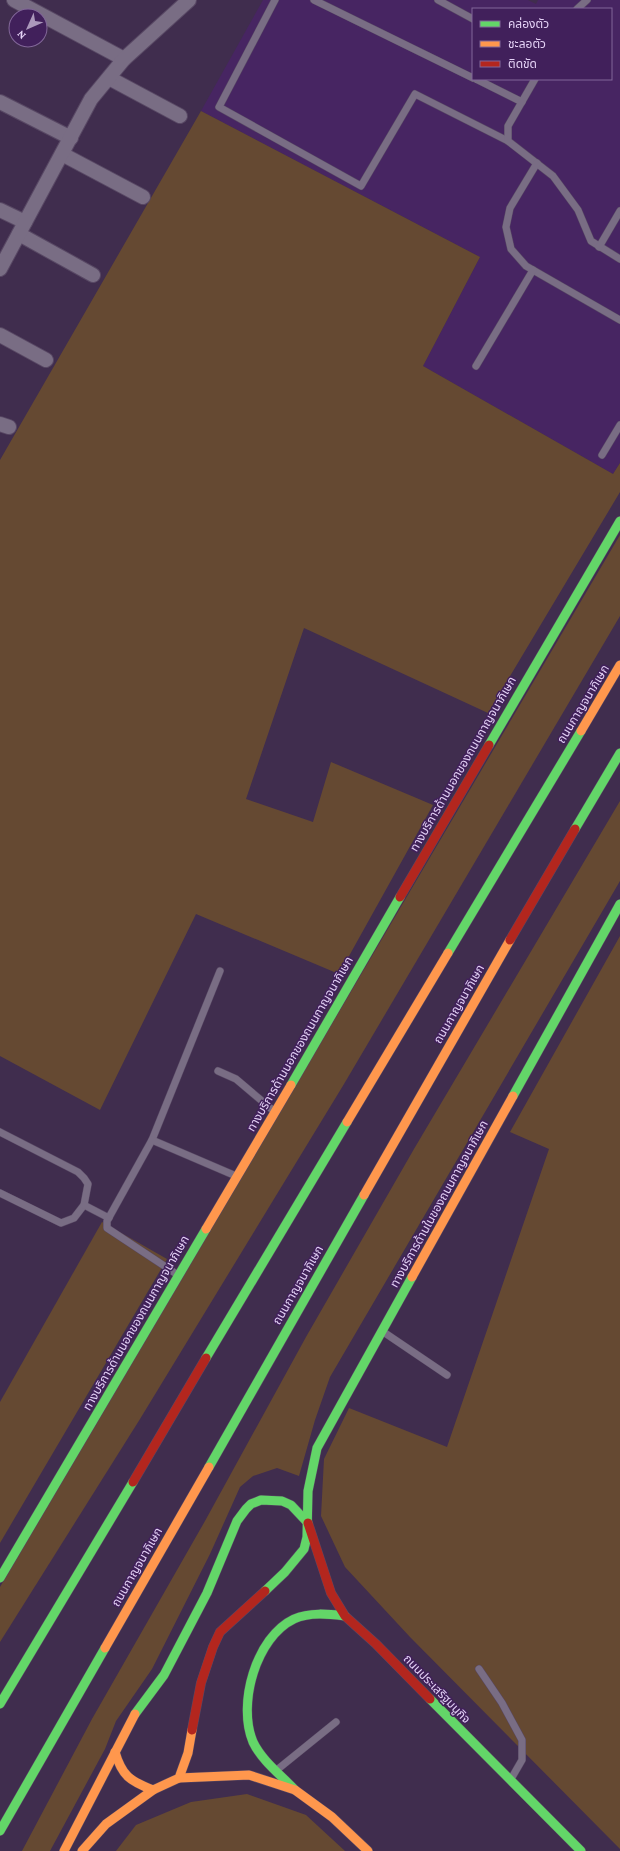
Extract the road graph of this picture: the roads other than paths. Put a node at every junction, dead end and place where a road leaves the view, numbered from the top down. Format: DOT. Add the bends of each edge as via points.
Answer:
graph roads {
  1 [pos="14,0"];
  2 [pos="189,0"];
  3 [pos="275,0"];
  4 [pos="314,0"];
  5 [pos="438,0"];
  6 [pos="587,0"];
  7 [pos="578,8"];
  8 [pos="472,18"];
  9 [pos="124,59"];
  10 [pos="108,78"];
  11 [pos="472,78"];
  12 [pos="478,80"];
  13 [pos="535,80"];
  14 [pos="0,102"];
  15 [pos="522,102"];
  16 [pos="180,116"];
  17 [pos="71,138"];
  18 [pos="508,141"];
  19 [pos="62,154"];
  20 [pos="537,163"];
  21 [pos="143,196"];
  22 [pos="0,210"];
  23 [pos="620,211"];
  24 [pos="22,228"];
  25 [pos="600,247"];
  26 [pos="620,259"];
  27 [pos="0,269"];
  28 [pos="533,270"];
  29 [pos="93,275"];
  30 [pos="620,320"];
  31 [pos="0,335"];
  32 [pos="46,360"];
  33 [pos="476,366"];
  34 [pos="620,425"];
  35 [pos="602,455"];
  36 [pos="620,522"];
  37 [pos="620,665"];
  38 [pos="620,753"];
  39 [pos="620,904"];
  40 [pos="220,971"];
  41 [pos="218,1071"];
  42 [pos="275,1112"];
  43 [pos="0,1132"];
  44 [pos="152,1140"];
  45 [pos="236,1176"];
  46 [pos="0,1193"];
  47 [pos="84,1205"];
  48 [pos="109,1218"];
  49 [pos="178,1275"];
  50 [pos="382,1331"];
  51 [pos="446,1375"];
  52 [pos="308,1523"];
  53 [pos="0,1578"];
  54 [pos="345,1616"];
  55 [pos="479,1669"];
  56 [pos="0,1704"];
  57 [pos="336,1722"];
  58 [pos="116,1752"];
  59 [pos="277,1770"];
  60 [pos="179,1778"];
  61 [pos="510,1781"];
  62 [pos="153,1790"];
  63 [pos="295,1790"];
  64 [pos="0,1831"];
  65 [pos="64,1851"];
  66 [pos="82,1851"];
  67 [pos="368,1851"];
  68 [pos="581,1851"];
  1 -- 9 [label="street"];
  2 -- 9 [label="street"];
  3 -- 18 [label="lane" via="219,107 361,186 415,94"];
  4 -- 11 [label="lane"];
  5 -- 8 [label="lane"];
  6 -- 7 [label="lane"];
  9 -- 10 [label="street"];
  10 -- 16 [label="street"];
  10 -- 17 [label="street" via="91,100"];
  12 -- 15 [label="lane"];
  13 -- 15 [label="lane"];
  14 -- 17 [label="street"];
  15 -- 18 [label="lane" via="508,126"];
  17 -- 19 [label="street"];
  18 -- 20 [label="lane"];
  19 -- 21 [label="street"];
  19 -- 24 [label="street"];
  20 -- 25 [label="lane" via="554,176 578,210 591,241"];
  20 -- 28 [label="lane" via="510,208 506,227 511,249"];
  22 -- 24 [label="street"];
  23 -- 25 [label="lane"];
  24 -- 27 [label="street"];
  24 -- 29 [label="street"];
  25 -- 26 [label="lane"];
  28 -- 30 [label="lane"];
  28 -- 33 [label="lane"];
  31 -- 32 [label="street"];
  34 -- 35 [label="lane"];
  36 -- 42 [label="main road, ทางบริการด้านนอกของถนนกาญจนาภิเษก"];
  37 -- 56 [label="main road, ถนนกาญจนาภิเษก"];
  38 -- 64 [label="main road, ถนนกาญจนาภิเษก"];
  39 -- 50 [label="main road, ทางบริการด้านในของถนนกาญจนาภิเษก"];
  40 -- 44 [label="lane"];
  41 -- 42 [label="lane" via="236,1079"];
  42 -- 45 [label="main road, ทางบริการด้านนอกของถนนกาญจนาภิเษก"];
  43 -- 47 [label="lane" via="78,1172 88,1184"];
  44 -- 45 [label="lane"];
  44 -- 48 [label="lane"];
  45 -- 49 [label="main road, ทางบริการด้านนอกของถนนกาญจนาภิเษก"];
  46 -- 47 [label="lane" via="61,1223 74,1218"];
  47 -- 48 [label="lane"];
  48 -- 49 [label="lane" via="107,1228"];
  49 -- 53 [label="main road, ทางบริการด้านนอกของถนนกาญจนาภิเษก"];
  50 -- 51 [label="lane"];
  50 -- 52 [label="main road, ทางบริการด้านในของถนนกาญจนาภิเษก" via="317,1448 308,1491"];
  52 -- 54 [label="main road, ถนนประเสริฐมนูกิจ" via="331,1594"];
  52 -- 58 [label="main road" via="291,1505 282,1501 261,1500 246,1509 238,1521 207,1593 164,1675 133,1717"];
  52 -- 60 [label="main road, ทางบริการด้านในของถนนกาญจนาภิเษก" via="304,1549 295,1561 220,1632 201,1683 188,1753"];
  54 -- 59 [label="main road" via="315,1613 293,1619 270,1636 258,1659 247,1710 249,1726 253,1742 259,1752"];
  54 -- 61 [label="main road, ถนนประเสริฐมนูกิจ" via="376,1644"];
  55 -- 61 [label="lane" via="502,1702 522,1740 522,1760"];
  57 -- 59 [label="lane"];
  58 -- 62 [label="main road" via="119,1767 128,1778"];
  58 -- 65 [label="main road"];
  59 -- 63 [label="main road"];
  60 -- 62 [label="main road"];
  60 -- 63 [label="main road" via="249,1775"];
  61 -- 68 [label="main road, ถนนประเสริฐมนูกิจ"];
  62 -- 66 [label="main road" via="106,1824"];
  63 -- 67 [label="main road" via="332,1817"];
}
